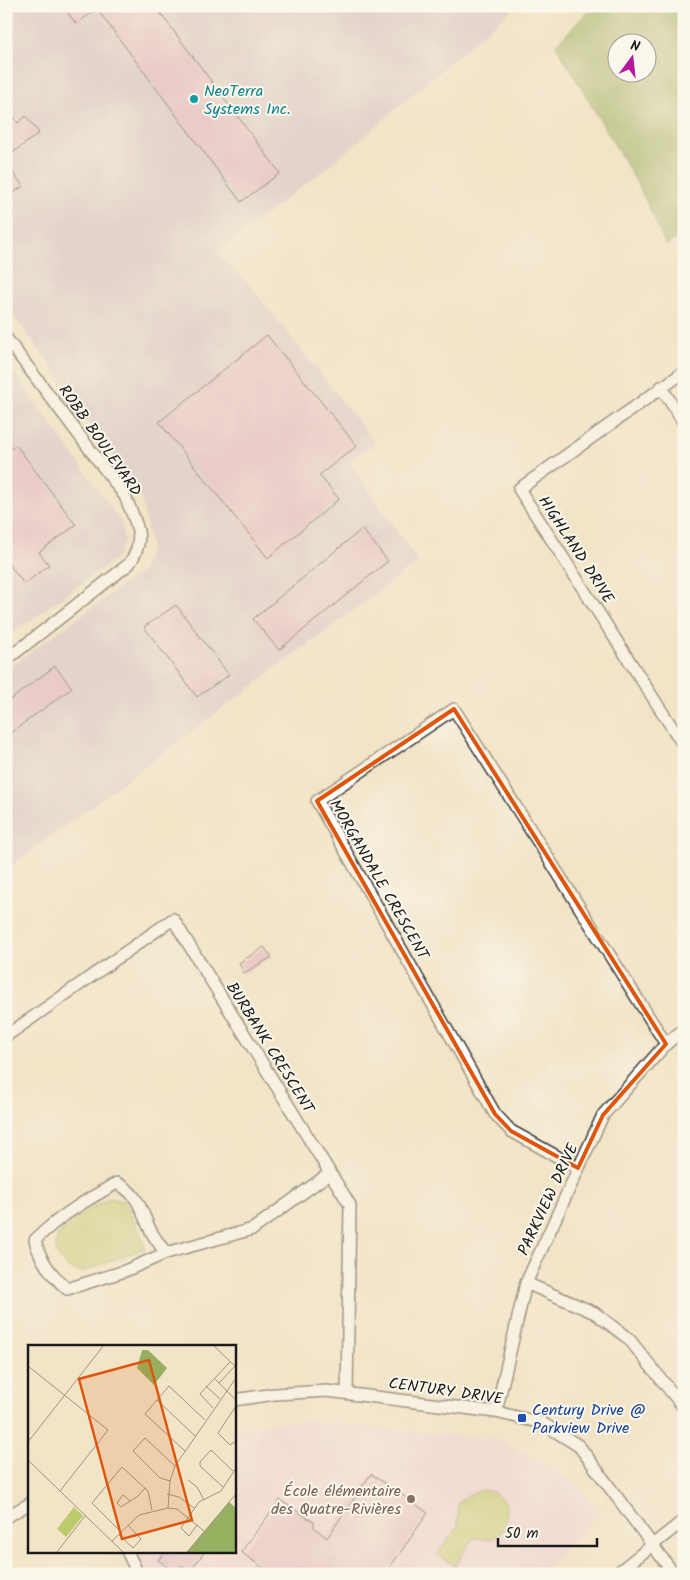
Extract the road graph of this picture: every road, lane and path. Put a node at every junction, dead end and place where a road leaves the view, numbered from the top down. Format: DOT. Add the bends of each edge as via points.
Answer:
graph roads {
  1 [pos="6,338"];
  2 [pos="684,372"];
  3 [pos="661,387"];
  4 [pos="684,423"];
  5 [pos="6,660"];
  6 [pos="684,746"];
  7 [pos="684,1029"];
  8 [pos="6,1036"];
  9 [pos="666,1044"];
  10 [pos="578,1168"];
  11 [pos="330,1173"];
  12 [pos="166,1253"];
  13 [pos="526,1283"];
  14 [pos="347,1393"];
  15 [pos="235,1400"];
  16 [pos="684,1408"];
  17 [pos="496,1412"];
  18 [pos="28,1505"];
  19 [pos="6,1517"];
  20 [pos="684,1520"];
  21 [pos="652,1544"];
  22 [pos="127,1552"];
  23 [pos="138,1574"];
  24 [pos="616,1574"];
  25 [pos="674,1574"];
  1 -- 5 [label="street, ROBB BOULEVARD" via="125,496 138,525 139,541 137,553 130,564"];
  2 -- 3 [label="street, HIGHLAND DRIVE"];
  3 -- 4 [label="street"];
  3 -- 6 [label="street, HIGHLAND DRIVE" via="519,489"];
  7 -- 9 [label="street, PARKVIEW DRIVE"];
  8 -- 11 [label="street, BURBANK CRESCENT" via="173,919"];
  9 -- 10 [label="street, PARKVIEW DRIVE" via="603,1115"];
  9 -- 10 [label="street, MORGANDALE CRESCENT" via="454,709 317,801 495,1114 511,1130"];
  10 -- 13 [label="street, PARKVIEW DRIVE"];
  11 -- 12 [label="street" via="253,1229"];
  11 -- 14 [label="street, BURBANK CRESCENT" via="350,1205"];
  12 -- 12 [label="street" via="152,1233 142,1208 128,1189 116,1183 75,1208 35,1240 51,1274 67,1289 119,1274"];
  13 -- 16 [label="street" via="596,1313 629,1339"];
  13 -- 17 [label="street, PARKVIEW DRIVE"];
  14 -- 15 [label="street, CENTURY DRIVE" via="275,1394"];
  14 -- 17 [label="street, CENTURY DRIVE"];
  17 -- 21 [label="street, CENTURY DRIVE" via="542,1423 579,1446"];
  18 -- 19 [label="street"];
  20 -- 21 [label="street"];
  21 -- 24 [label="street"];
  21 -- 25 [label="street, CENTURY DRIVE"];
  22 -- 23 [label="street"];
}
